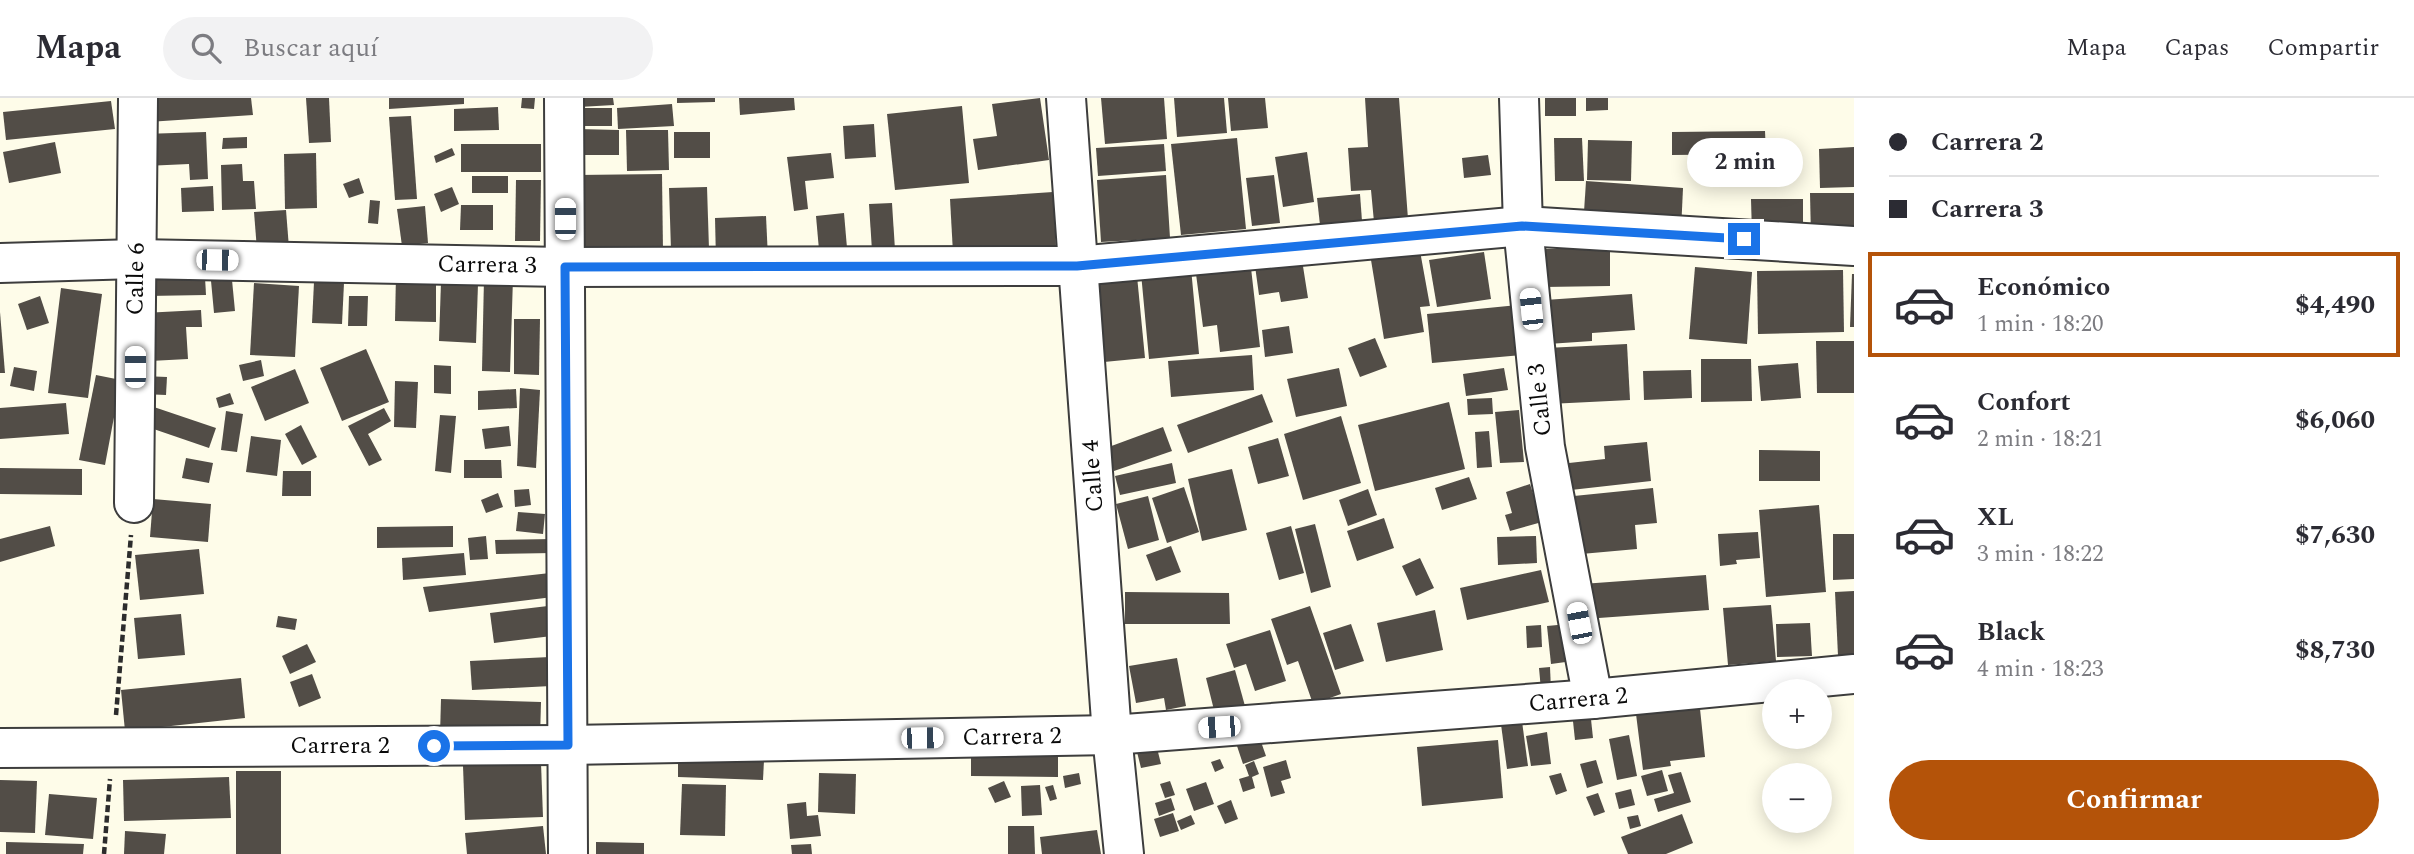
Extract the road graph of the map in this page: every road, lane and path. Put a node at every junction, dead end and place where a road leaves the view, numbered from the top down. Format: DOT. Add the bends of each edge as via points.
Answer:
graph roads {
  1 [pos="138,98"];
  2 [pos="564,98"];
  3 [pos="1066,98"];
  4 [pos="1519,98"];
  5 [pos="1522,226"];
  6 [pos="1854,246"];
  7 [pos="136,259"];
  8 [pos="0,263"];
  9 [pos="1077,266"];
  10 [pos="565,267"];
  11 [pos="134,503"];
  12 [pos="1854,674"];
  13 [pos="1593,699"];
  14 [pos="1112,735"];
  15 [pos="568,745"];
  16 [pos="0,748"];
  17 [pos="113,748"];
  18 [pos="104,854"];
  19 [pos="568,854"];
  20 [pos="1124,854"];
  1 -- 7 [label="street, Calle 6"];
  2 -- 10 [label="street"];
  3 -- 9 [label="street, Calle 4"];
  4 -- 5 [label="street, Calle 3"];
  5 -- 6 [label="street, Carrera 3"];
  5 -- 9 [label="street, Carrera 3"];
  5 -- 13 [label="street, Calle 3" via="1545,447"];
  7 -- 8 [label="street, Carrera 3"];
  7 -- 10 [label="street, Carrera 3"];
  7 -- 11 [label="street, Calle 6"];
  9 -- 10 [label="street, Carrera 3"];
  9 -- 14 [label="street, Calle 4"];
  10 -- 15 [label="street"];
  11 -- 17 [label="path"];
  12 -- 13 [label="street, Carrera 2"];
  13 -- 14 [label="street, Carrera 2"];
  14 -- 15 [label="street, Carrera 2"];
  14 -- 20 [label="street, Calle 4"];
  15 -- 17 [label="street, Carrera 2"];
  15 -- 19 [label="street"];
  16 -- 17 [label="street, Carrera 2"];
  17 -- 18 [label="path"];
}
